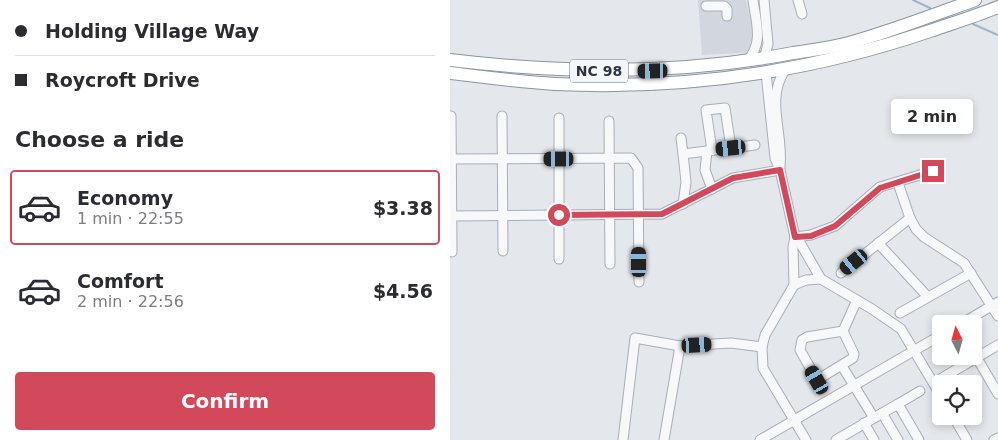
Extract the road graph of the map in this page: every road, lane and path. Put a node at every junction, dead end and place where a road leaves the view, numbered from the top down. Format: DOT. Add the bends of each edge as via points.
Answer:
graph roads {
  1 [pos="753,0"];
  2 [pos="764,0"];
  3 [pos="798,0"];
  4 [pos="975,0"];
  5 [pos="995,0"];
  6 [pos="706,6"];
  7 [pos="998,7"];
  8 [pos="802,14"];
  9 [pos="727,16"];
  10 [pos="941,27"];
  11 [pos="838,45"];
  12 [pos="764,59"];
  13 [pos="450,60"];
  14 [pos="747,61"];
  15 [pos="784,70"];
  16 [pos="653,71"];
  17 [pos="450,73"];
  18 [pos="766,73"];
  19 [pos="702,80"];
  20 [pos="554,84"];
  21 [pos="451,116"];
  22 [pos="502,116"];
  23 [pos="559,118"];
  24 [pos="609,121"];
  25 [pos="681,138"];
  26 [pos="755,145"];
  27 [pos="731,148"];
  28 [pos="709,151"];
  29 [pos="683,154"];
  30 [pos="610,158"];
  31 [pos="451,159"];
  32 [pos="503,159"];
  33 [pos="559,159"];
  34 [pos="780,170"];
  35 [pos="933,171"];
  36 [pos="898,182"];
  37 [pos="712,189"];
  38 [pos="690,196"];
  39 [pos="559,215"];
  40 [pos="610,215"];
  41 [pos="639,215"];
  42 [pos="451,216"];
  43 [pos="503,216"];
  44 [pos="910,218"];
  45 [pos="795,237"];
  46 [pos="878,243"];
  47 [pos="503,251"];
  48 [pos="452,252"];
  49 [pos="559,259"];
  50 [pos="610,264"];
  51 [pos="841,273"];
  52 [pos="971,273"];
  53 [pos="821,279"];
  54 [pos="638,282"];
  55 [pos="794,285"];
  56 [pos="928,297"];
  57 [pos="857,300"];
  58 [pos="995,304"];
  59 [pos="900,313"];
  60 [pos="976,315"];
  61 [pos="998,316"];
  62 [pos="842,331"];
  63 [pos="932,341"];
  64 [pos="998,345"];
  65 [pos="680,346"];
  66 [pos="762,347"];
  67 [pos="915,351"];
  68 [pos="982,355"];
  69 [pos="965,365"];
  70 [pos="981,365"];
  71 [pos="842,366"];
  72 [pos="947,375"];
  73 [pos="932,380"];
  74 [pos="855,386"];
  75 [pos="920,391"];
  76 [pos="998,394"];
  77 [pos="898,404"];
  78 [pos="882,413"];
  79 [pos="874,418"];
  80 [pos="795,420"];
  81 [pos="864,423"];
  82 [pos="958,425"];
  83 [pos="850,432"];
  84 [pos="998,438"];
  85 [pos="623,440"];
  86 [pos="664,440"];
  87 [pos="760,440"];
  88 [pos="806,440"];
  89 [pos="836,440"];
  90 [pos="855,440"];
  91 [pos="874,440"];
  92 [pos="898,440"];
  93 [pos="919,440"];
  94 [pos="967,440"];
  95 [pos="994,440"];
  1 -- 14 [label="street" via="758,44"];
  2 -- 12 [label="street" via="768,44"];
  3 -- 8 [label="street"];
  4 -- 11 [label="highway, NC 98" via="907,25"];
  5 -- 10 [label="highway"];
  6 -- 9 [label="street" via="724,6"];
  7 -- 10 [label="highway, NC 98"];
  10 -- 15 [label="highway, NC 98" via="879,48"];
  11 -- 12 [label="highway, NC 98"];
  11 -- 18 [label="highway" via="823,53 785,62"];
  12 -- 14 [label="highway, NC 98"];
  12 -- 19 [label="highway" via="741,68 706,73"];
  13 -- 16 [label="highway, NC 98" via="553,70"];
  14 -- 16 [label="highway, NC 98"];
  15 -- 18 [label="highway, NC 98"];
  15 -- 34 [label="street" via="776,82 775,103 782,155"];
  16 -- 20 [label="highway" via="642,75 559,76 554,79"];
  17 -- 20 [label="highway, NC 98"];
  18 -- 19 [label="highway, NC 98"];
  18 -- 34 [label="street" via="775,158"];
  19 -- 20 [label="highway, NC 98"];
  21 -- 31 [label="street"];
  22 -- 32 [label="street"];
  23 -- 33 [label="street"];
  24 -- 30 [label="street"];
  25 -- 29 [label="street"];
  26 -- 27 [label="street"];
  27 -- 28 [label="street"];
  27 -- 28 [label="street" via="724,108 706,110"];
  28 -- 29 [label="street"];
  28 -- 37 [label="street" via="705,170"];
  29 -- 38 [label="street"];
  30 -- 33 [label="street"];
  30 -- 40 [label="street"];
  30 -- 41 [label="street" via="632,158 636,162"];
  31 -- 32 [label="street"];
  31 -- 42 [label="street"];
  32 -- 33 [label="street"];
  32 -- 43 [label="street"];
  33 -- 39 [label="street"];
  34 -- 37 [label="street" via="733,178"];
  34 -- 45 [label="street"];
  35 -- 36 [label="street"];
  36 -- 44 [label="street"];
  36 -- 45 [label="street" via="880,188 835,226 811,236"];
  37 -- 38 [label="street"];
  38 -- 41 [label="street" via="683,204 662,214"];
  39 -- 40 [label="street"];
  39 -- 43 [label="street"];
  39 -- 49 [label="street"];
  40 -- 41 [label="street"];
  40 -- 50 [label="street"];
  41 -- 54 [label="street"];
  42 -- 43 [label="street"];
  42 -- 48 [label="street"];
  43 -- 47 [label="street"];
  44 -- 46 [label="street"];
  44 -- 52 [label="street" via="924,237 964,263"];
  45 -- 53 [label="street"];
  45 -- 55 [label="street"];
  46 -- 51 [label="street"];
  46 -- 56 [label="street"];
  52 -- 56 [label="street"];
  52 -- 58 [label="street"];
  53 -- 55 [label="street"];
  53 -- 57 [label="street"];
  55 -- 66 [label="street" via="765,335"];
  56 -- 59 [label="street"];
  57 -- 62 [label="street"];
  57 -- 67 [label="street" via="901,330"];
  58 -- 60 [label="street"];
  58 -- 61 [label="street"];
  62 -- 71 [label="street" via="854,354"];
  62 -- 71 [label="street" via="807,337 800,345 817,380"];
  63 -- 67 [label="street"];
  64 -- 68 [label="street"];
  65 -- 66 [label="street" via="731,344"];
  65 -- 85 [label="street" via="636,338"];
  65 -- 86 [label="street"];
  66 -- 80 [label="street" via="763,368"];
  67 -- 73 [label="street"];
  67 -- 74 [label="street"];
  69 -- 72 [label="street"];
  70 -- 76 [label="street"];
  71 -- 74 [label="street"];
  74 -- 79 [label="street"];
  74 -- 80 [label="street"];
  75 -- 77 [label="street"];
  77 -- 78 [label="street"];
  77 -- 93 [label="street"];
  78 -- 79 [label="street"];
  78 -- 92 [label="street"];
  79 -- 81 [label="street"];
  80 -- 87 [label="street"];
  80 -- 88 [label="street"];
  81 -- 83 [label="street"];
  81 -- 91 [label="street"];
  82 -- 94 [label="street"];
  83 -- 89 [label="street"];
  83 -- 90 [label="street"];
  84 -- 95 [label="street"];
}
